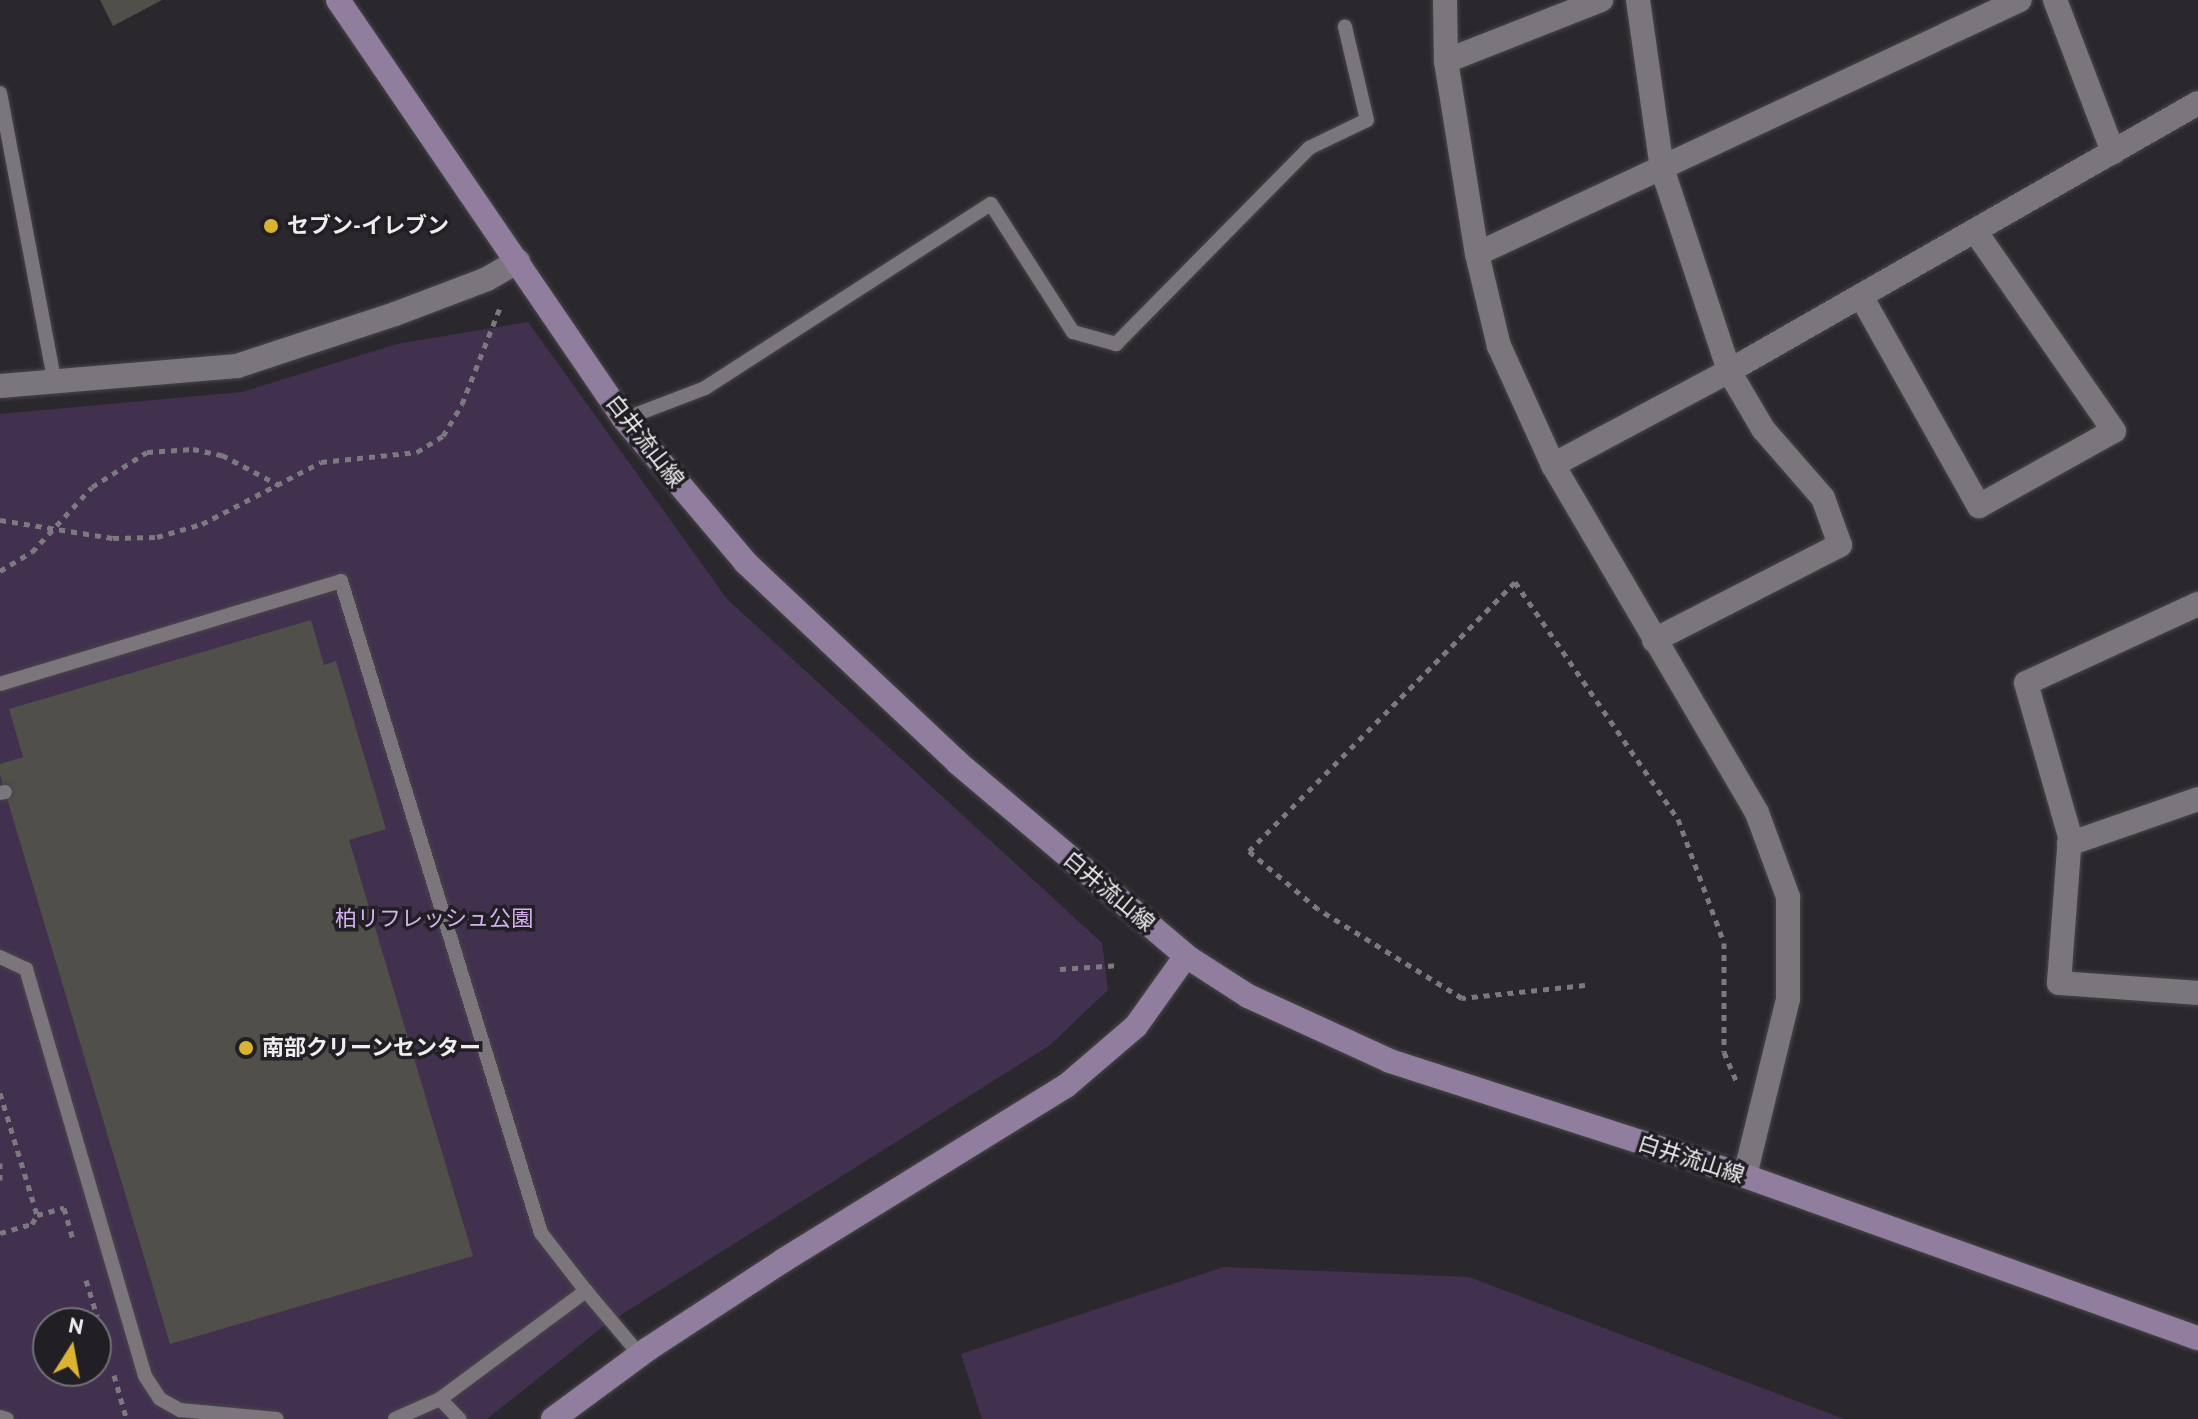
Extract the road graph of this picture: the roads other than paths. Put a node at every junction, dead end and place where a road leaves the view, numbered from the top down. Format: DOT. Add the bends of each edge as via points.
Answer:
graph roads {
  1 [pos="338,0"];
  2 [pos="1445,0"];
  3 [pos="1601,0"];
  4 [pos="1638,0"];
  5 [pos="2020,0"];
  6 [pos="2055,0"];
  7 [pos="1345,27"];
  8 [pos="1446,61"];
  9 [pos="0,93"];
  10 [pos="2198,103"];
  11 [pos="2113,152"];
  12 [pos="1662,168"];
  13 [pos="1975,231"];
  14 [pos="1477,254"];
  15 [pos="518,261"];
  16 [pos="1861,296"];
  17 [pos="1729,371"];
  18 [pos="54,380"];
  19 [pos="0,386"];
  20 [pos="624,419"];
  21 [pos="1553,465"];
  22 [pos="2198,604"];
  23 [pos="1654,640"];
  24 [pos="0,684"];
  25 [pos="2198,799"];
  26 [pos="2069,844"];
  27 [pos="1186,956"];
  28 [pos="0,957"];
  29 [pos="2198,993"];
  30 [pos="1745,1176"];
  31 [pos="586,1291"];
  32 [pos="2198,1338"];
  33 [pos="640,1355"];
  34 [pos="440,1399"];
  35 [pos="0,1417"];
  36 [pos="7,1419"];
  37 [pos="277,1419"];
  38 [pos="395,1419"];
  39 [pos="459,1419"];
  40 [pos="553,1419"];
  1 -- 15 [label="main road, 白井流山線"];
  2 -- 8 [label="street"];
  3 -- 8 [label="street"];
  4 -- 12 [label="street"];
  5 -- 12 [label="street"];
  6 -- 11 [label="street"];
  7 -- 20 [label="lane" via="1367,120 1309,148 1116,344 1073,332 991,204 705,388"];
  8 -- 14 [label="street"];
  9 -- 18 [label="lane"];
  10 -- 11 [label="street"];
  11 -- 13 [label="street"];
  12 -- 14 [label="street"];
  12 -- 17 [label="street"];
  13 -- 16 [label="street"];
  13 -- 16 [label="street" via="2114,431 1979,506"];
  14 -- 21 [label="street" via="1499,346"];
  15 -- 18 [label="street" via="487,279 408,309 237,366"];
  15 -- 20 [label="main road, 白井流山線"];
  16 -- 17 [label="street"];
  17 -- 21 [label="street"];
  17 -- 23 [label="street" via="1763,429 1823,498 1840,545"];
  18 -- 19 [label="street"];
  20 -- 27 [label="main road, 白井流山線" via="746,563 958,763"];
  21 -- 23 [label="street"];
  22 -- 26 [label="street" via="2026,683 2068,816"];
  23 -- 30 [label="street" via="1757,813 1788,897 1788,999"];
  24 -- 31 [label="lane" via="341,581 541,1233"];
  25 -- 26 [label="street"];
  26 -- 29 [label="street" via="2059,983"];
  27 -- 30 [label="main road, 白井流山線" via="1248,996 1390,1061"];
  27 -- 33 [label="main road" via="1136,1026 1066,1086"];
  28 -- 37 [label="lane" via="26,969 145,1376 160,1399 180,1410"];
  30 -- 32 [label="main road, 白井流山線"];
  31 -- 33 [label="lane"];
  31 -- 34 [label="lane"];
  33 -- 40 [label="main road"];
  34 -- 38 [label="lane"];
  34 -- 39 [label="lane"];
  35 -- 36 [label="lane"];
}
